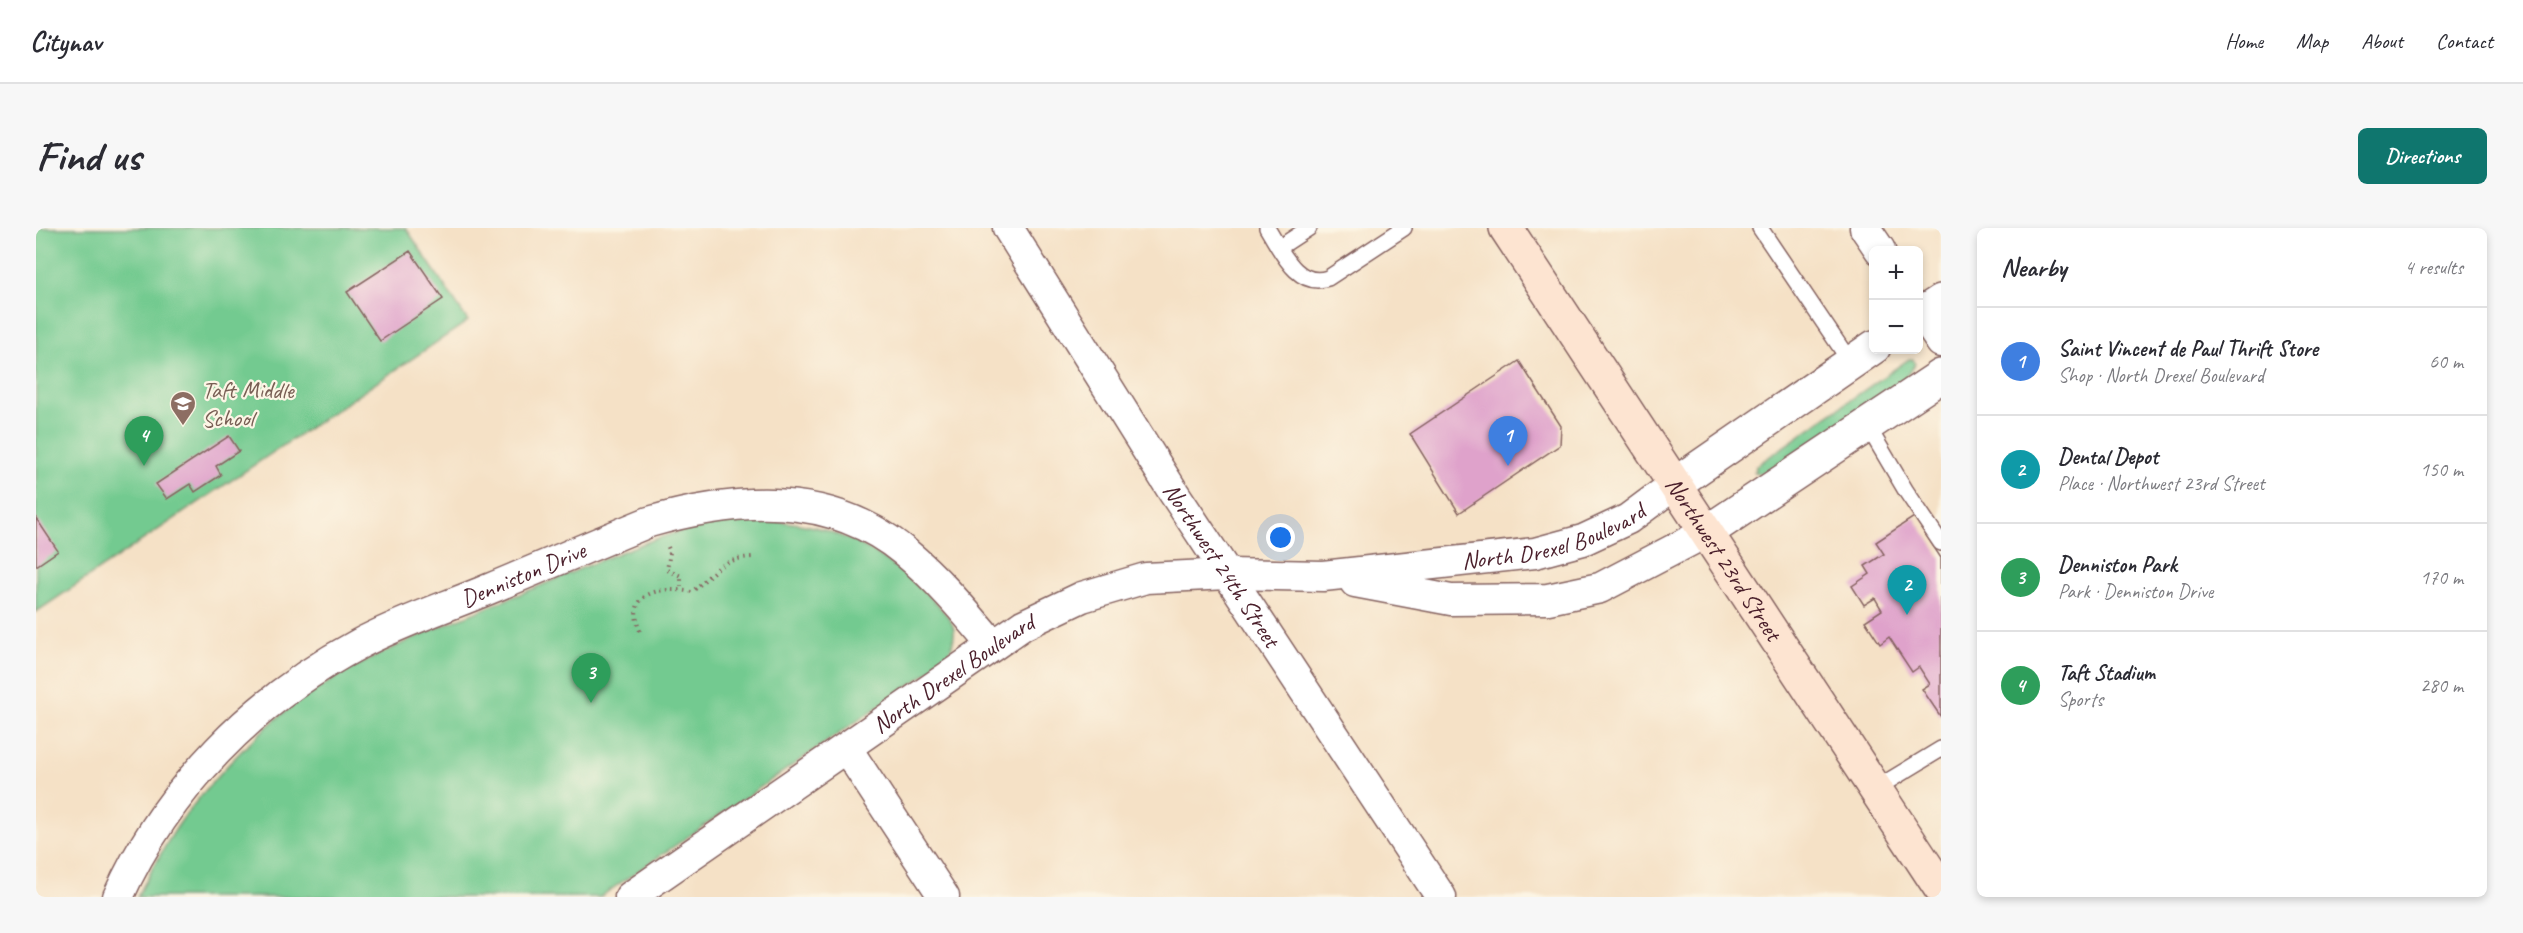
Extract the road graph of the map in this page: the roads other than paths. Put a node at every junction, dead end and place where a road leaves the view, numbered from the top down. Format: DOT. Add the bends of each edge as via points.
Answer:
graph roads {
  1 [pos="1008,228"];
  2 [pos="1267,228"];
  3 [pos="1309,228"];
  4 [pos="1404,228"];
  5 [pos="1506,228"];
  6 [pos="1760,228"];
  7 [pos="1865,228"];
  8 [pos="1877,246"];
  9 [pos="1280,247"];
  10 [pos="1925,310"];
  11 [pos="1941,342"];
  12 [pos="1862,355"];
  13 [pos="1941,376"];
  14 [pos="1867,425"];
  15 [pos="1675,484"];
  16 [pos="1707,532"];
  17 [pos="1941,543"];
  18 [pos="1228,574"];
  19 [pos="1323,576"];
  20 [pos="993,645"];
  21 [pos="847,749"];
  22 [pos="1941,749"];
  23 [pos="1875,789"];
  24 [pos="1941,889"];
  25 [pos="118,897"];
  26 [pos="630,897"];
  27 [pos="944,897"];
  28 [pos="1441,897"];
  1 -- 18 [label="street, Northwest 24th Street"];
  2 -- 9 [label="lane"];
  3 -- 9 [label="lane"];
  4 -- 9 [label="lane" via="1318,281 1307,280 1296,271"];
  5 -- 15 [label="main road, Northwest 23rd Street"];
  6 -- 12 [label="lane"];
  7 -- 8 [label="street"];
  10 -- 11 [label="street"];
  12 -- 15 [label="street, North Drexel Boulevard"];
  13 -- 14 [label="street"];
  14 -- 16 [label="street"];
  14 -- 17 [label="lane"];
  15 -- 16 [label="main road, Northwest 23rd Street"];
  15 -- 19 [label="street, North Drexel Boulevard" via="1628,519 1584,540 1535,553"];
  16 -- 19 [label="street, North Drexel Boulevard" via="1600,588 1548,599 1451,600"];
  16 -- 23 [label="main road, Northwest 23rd Street"];
  18 -- 19 [label="street, North Drexel Boulevard"];
  18 -- 20 [label="street, North Drexel Boulevard" via="1146,578 1082,597 1023,625"];
  18 -- 28 [label="street, Northwest 24th Street"];
  20 -- 21 [label="street, North Drexel Boulevard"];
  20 -- 25 [label="street, Denniston Drive" via="905,552 836,515 775,502 676,514 379,634 292,685 234,733 174,801 141,850"];
  21 -- 26 [label="street, North Drexel Boulevard"];
  21 -- 27 [label="street"];
  22 -- 23 [label="lane"];
  23 -- 24 [label="main road, Northwest 23rd Street"];
}
